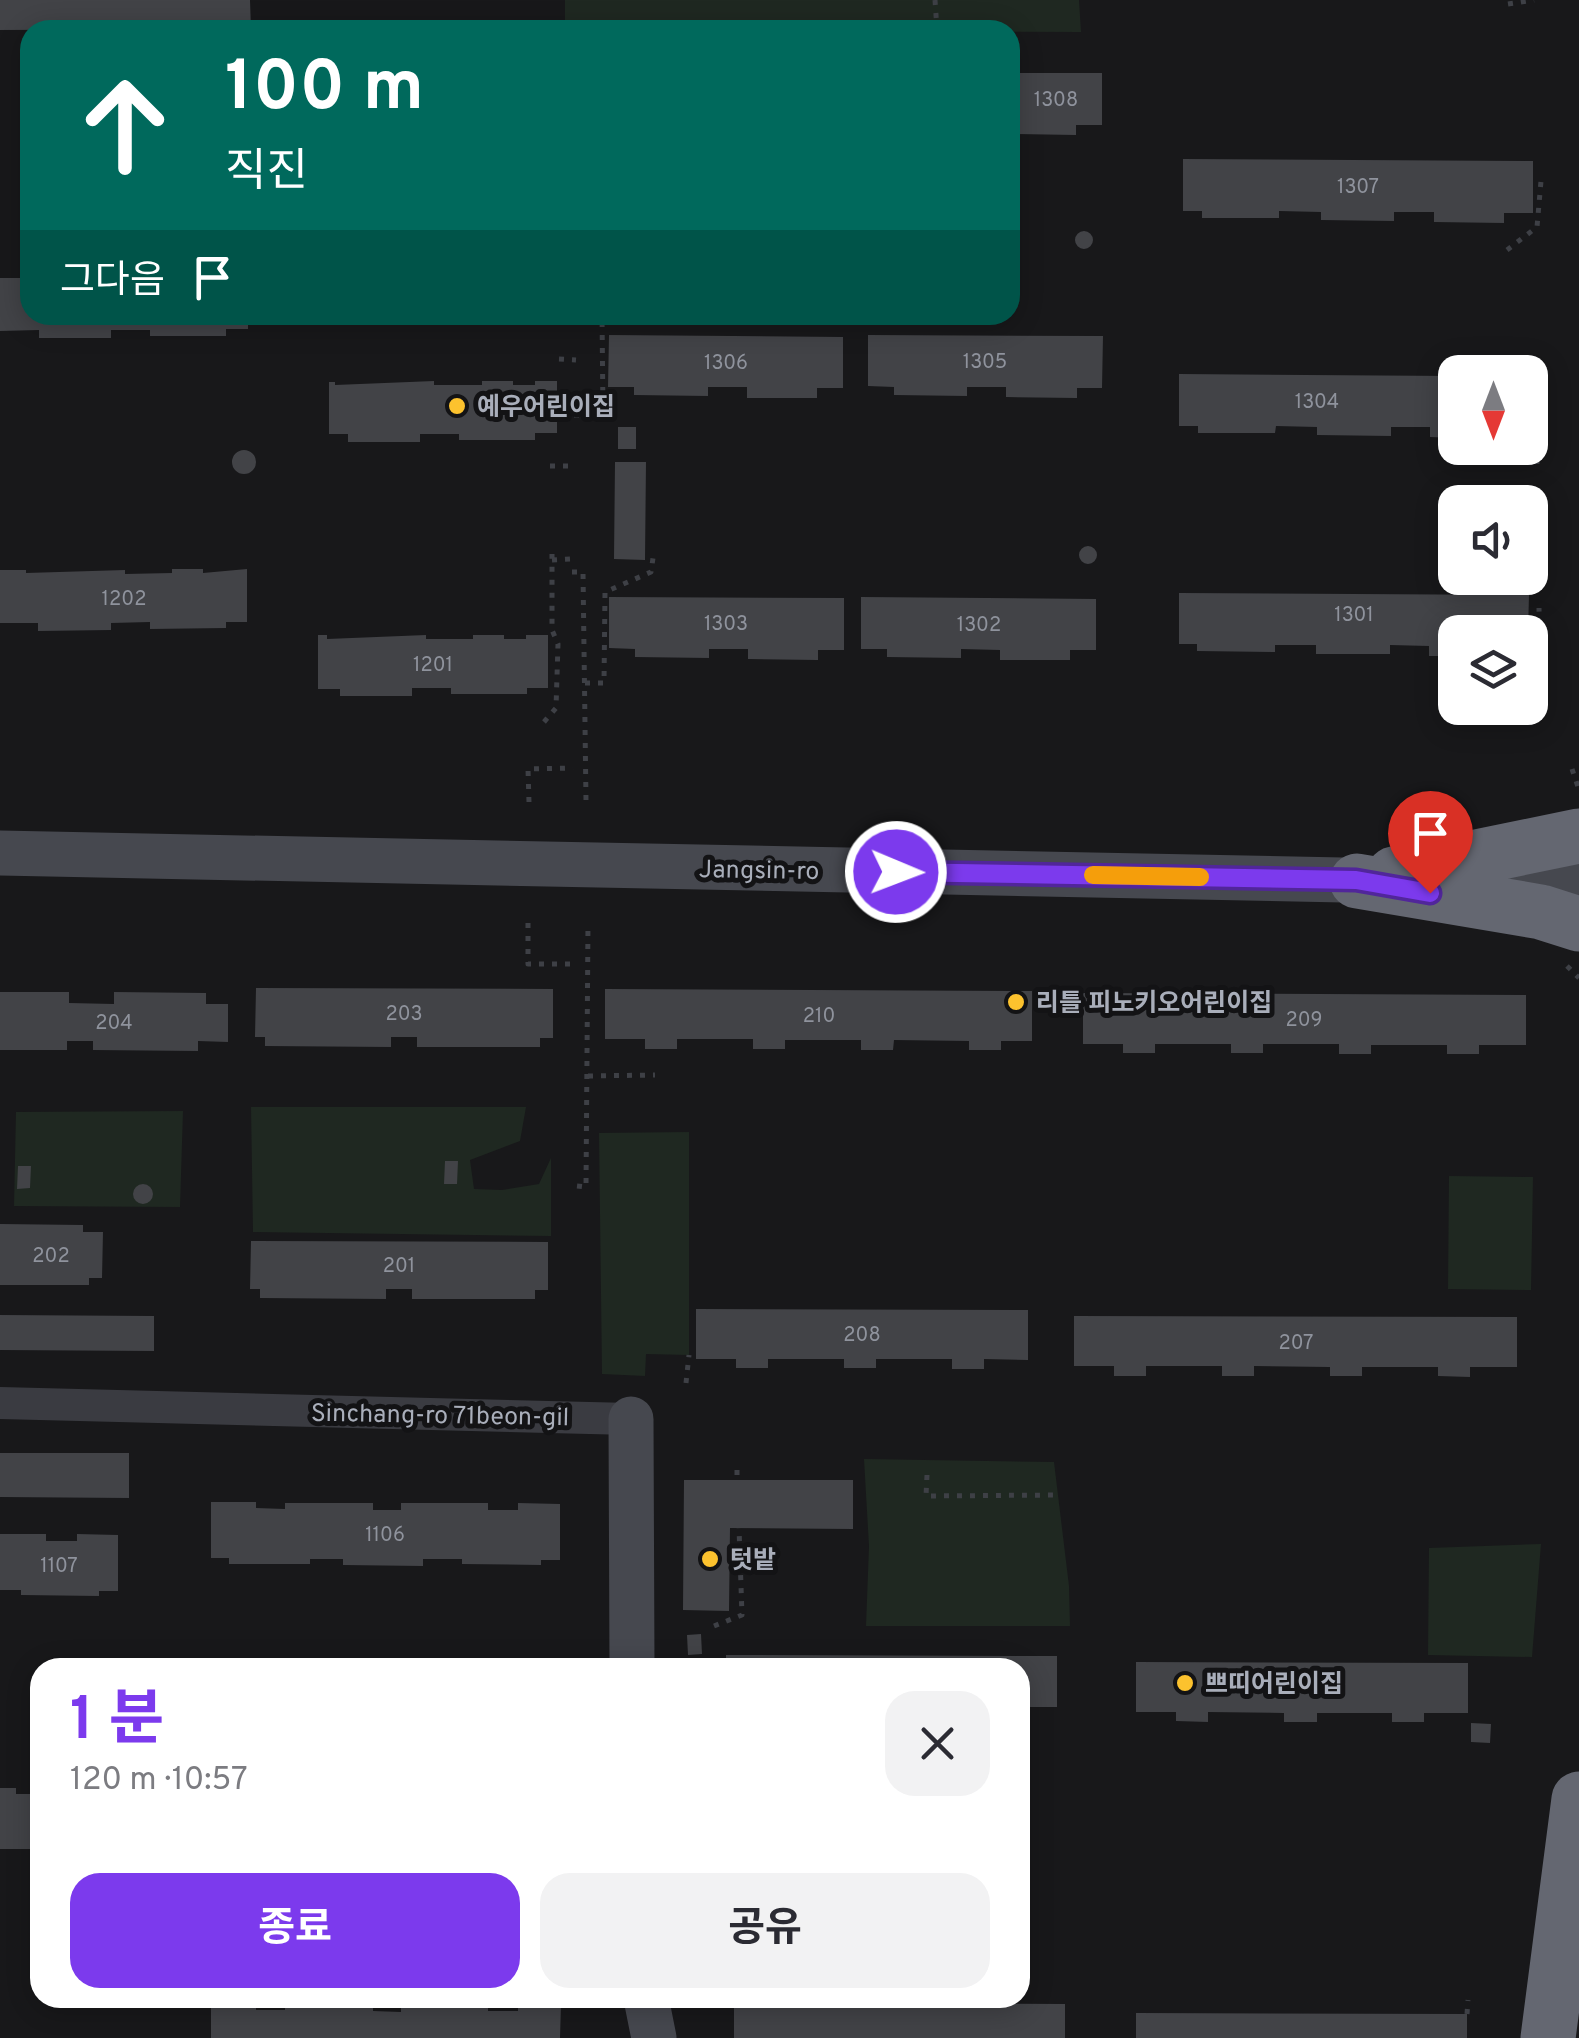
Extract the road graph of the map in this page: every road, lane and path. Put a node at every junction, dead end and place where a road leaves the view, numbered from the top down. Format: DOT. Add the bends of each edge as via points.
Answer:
graph roads {
  1 [pos="1534,0"];
  2 [pos="1508,4"];
  3 [pos="1541,180"];
  4 [pos="1507,250"];
  5 [pos="602,325"];
  6 [pos="559,359"];
  7 [pos="576,360"];
  8 [pos="574,414"];
  9 [pos="550,466"];
  10 [pos="574,466"];
  11 [pos="654,551"];
  12 [pos="572,559"];
  13 [pos="572,572"];
  14 [pos="1539,608"];
  15 [pos="1539,615"];
  16 [pos="585,683"];
  17 [pos="544,722"];
  18 [pos="574,768"];
  19 [pos="1572,770"];
  20 [pos="1579,790"];
  21 [pos="529,802"];
  22 [pos="586,802"];
  23 [pos="1579,836"];
  24 [pos="0,853"];
  25 [pos="1356,880"];
  26 [pos="1579,884"];
  27 [pos="528,923"];
  28 [pos="588,923"];
  29 [pos="1579,924"];
  30 [pos="575,964"];
  31 [pos="655,1075"];
  32 [pos="587,1076"];
  33 [pos="577,1186"];
  34 [pos="688,1355"];
  35 [pos="686,1383"];
  36 [pos="0,1403"];
  37 [pos="632,1419"];
  38 [pos="737,1470"];
  39 [pos="927,1475"];
  40 [pos="737,1480"];
  41 [pos="1058,1495"];
  42 [pos="738,1528"];
  43 [pos="714,1626"];
  44 [pos="632,1658"];
  45 [pos="1579,1798"];
  46 [pos="1468,2000"];
  47 [pos="648,2008"];
  48 [pos="1467,2014"];
  49 [pos="654,2038"];
  50 [pos="1548,2038"];
  1 -- 2 [label="path"];
  3 -- 4 [label="path" via="1537,227"];
  5 -- 8 [label="path" via="603,415"];
  6 -- 7 [label="path"];
  9 -- 10 [label="path"];
  11 -- 16 [label="path" via="651,572 605,592 604,683"];
  12 -- 17 [label="path" via="552,557 556,708"];
  13 -- 16 [label="path" via="583,572"];
  14 -- 15 [label="path"];
  16 -- 22 [label="path"];
  18 -- 21 [label="path" via="528,769"];
  19 -- 20 [label="path"];
  23 -- 25 [label="highway"];
  24 -- 25 [label="main road, Jangsin-ro"];
  25 -- 26 [label="main road, Jangsin-ro"];
  25 -- 29 [label="highway"];
  27 -- 30 [label="path" via="528,964"];
  28 -- 32 [label="path"];
  31 -- 32 [label="path"];
  32 -- 33 [label="path" via="586,1187"];
  34 -- 35 [label="path"];
  36 -- 37 [label="street, Sinchang-ro 71beon-gil"];
  37 -- 44 [label="main road, Sinchang-ro 71beon-gil"];
  38 -- 40 [label="path"];
  39 -- 41 [label="path" via="926,1496"];
  42 -- 43 [label="path" via="742,1615"];
  45 -- 50 [label="highway"];
  46 -- 48 [label="path"];
  47 -- 49 [label="main road"];
}
